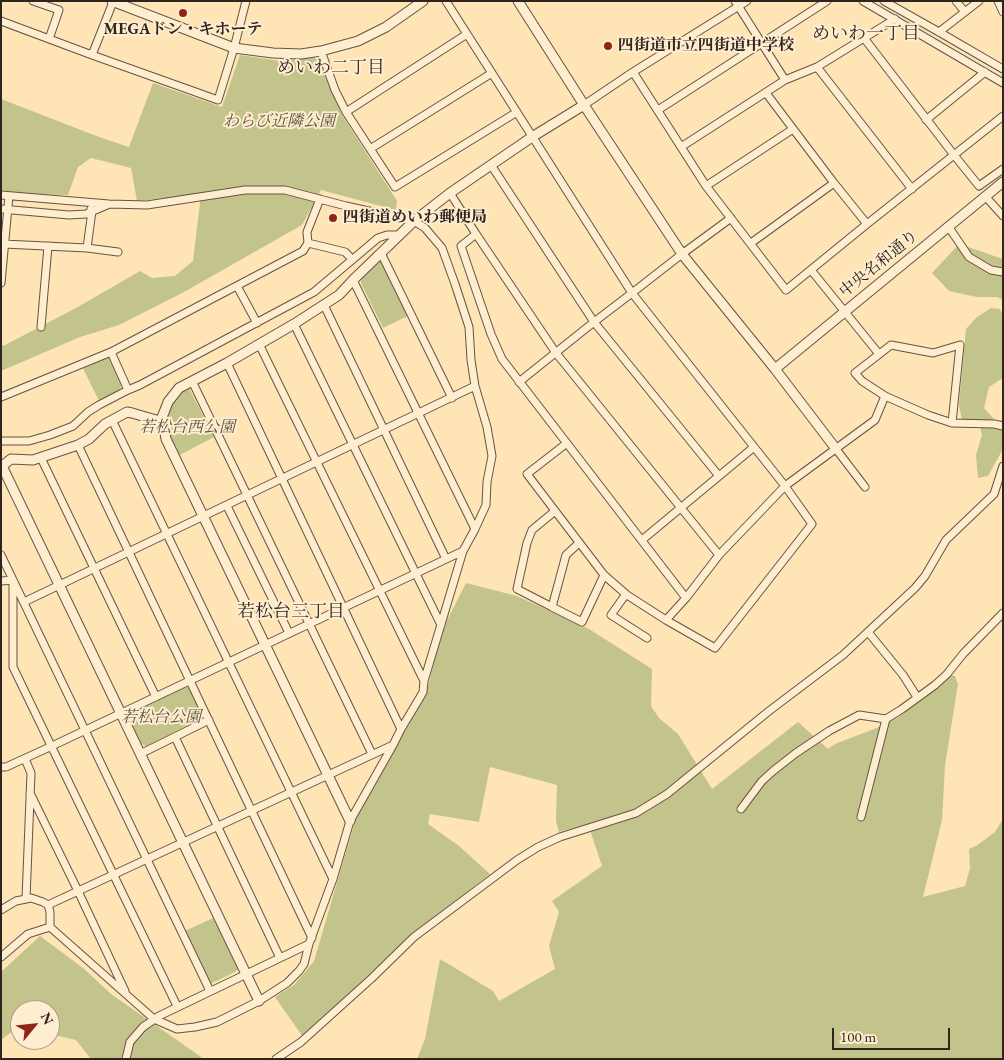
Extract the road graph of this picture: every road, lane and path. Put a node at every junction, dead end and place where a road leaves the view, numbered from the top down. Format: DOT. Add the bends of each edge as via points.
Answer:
graph roads {
  1 [pos="34,1"];
  2 [pos="112,1"];
  3 [pos="246,1"];
  4 [pos="423,1"];
  5 [pos="446,1"];
  6 [pos="518,1"];
  7 [pos="747,1"];
  8 [pos="827,1"];
  9 [pos="863,1"];
  10 [pos="884,1"];
  11 [pos="956,1"];
  12 [pos="979,1"];
  13 [pos="736,4"];
  14 [pos="965,12"];
  15 [pos="895,19"];
  16 [pos="1,21"];
  17 [pos="939,32"];
  18 [pos="467,34"];
  19 [pos="864,38"];
  20 [pos="49,39"];
  21 [pos="762,43"];
  22 [pos="234,48"];
  23 [pos="321,52"];
  24 [pos="92,55"];
  25 [pos="817,67"];
  26 [pos="1003,69"];
  27 [pos="634,72"];
  28 [pos="986,72"];
  29 [pos="492,73"];
  30 [pos="785,80"];
  31 [pos="1003,82"];
  32 [pos="766,93"];
  33 [pos="584,105"];
  34 [pos="658,110"];
  35 [pos="346,112"];
  36 [pos="517,112"];
  37 [pos="1003,116"];
  38 [pos="926,120"];
  39 [pos="793,129"];
  40 [pos="532,137"];
  41 [pos="681,147"];
  42 [pos="370,149"];
  43 [pos="954,155"];
  44 [pos="491,165"];
  45 [pos="1003,169"];
  46 [pos="1003,182"];
  47 [pos="834,183"];
  48 [pos="706,186"];
  49 [pos="912,189"];
  50 [pos="450,193"];
  51 [pos="5,195"];
  52 [pos="985,196"];
  53 [pos="320,199"];
  54 [pos="88,202"];
  55 [pos="110,204"];
  56 [pos="4,209"];
  57 [pos="92,211"];
  58 [pos="1003,216"];
  59 [pos="731,218"];
  60 [pos="414,221"];
  61 [pos="867,224"];
  62 [pos="948,226"];
  63 [pos="476,234"];
  64 [pos="399,235"];
  65 [pos="308,243"];
  66 [pos="751,243"];
  67 [pos="4,244"];
  68 [pos="48,246"];
  69 [pos="87,248"];
  70 [pos="118,252"];
  71 [pos="381,252"];
  72 [pos="682,254"];
  73 [pos="352,259"];
  74 [pos="811,270"];
  75 [pos="1003,272"];
  76 [pos="353,280"];
  77 [pos="1,283"];
  78 [pos="237,286"];
  79 [pos="632,293"];
  80 [pos="324,305"];
  81 [pos="845,311"];
  82 [pos="594,322"];
  83 [pos="256,323"];
  84 [pos="294,324"];
  85 [pos="41,327"];
  86 [pos="259,344"];
  87 [pos="111,352"];
  88 [pos="556,352"];
  89 [pos="879,354"];
  90 [pos="227,363"];
  91 [pos="775,369"];
  92 [pos="192,381"];
  93 [pos="520,382"];
  94 [pos="476,386"];
  95 [pos="128,390"];
  96 [pos="885,396"];
  97 [pos="1,397"];
  98 [pos="452,398"];
  99 [pos="419,414"];
  100 [pos="112,420"];
  101 [pos="162,422"];
  102 [pos="952,423"];
  103 [pos="1003,426"];
  104 [pos="384,430"];
  105 [pos="1,441"];
  106 [pos="567,443"];
  107 [pos="78,446"];
  108 [pos="353,446"];
  109 [pos="754,447"];
  110 [pos="836,448"];
  111 [pos="41,458"];
  112 [pos="317,463"];
  113 [pos="1003,466"];
  114 [pos="2,467"];
  115 [pos="718,476"];
  116 [pos="282,480"];
  117 [pos="785,486"];
  118 [pos="865,487"];
  119 [pos="247,496"];
  120 [pos="226,506"];
  121 [pos="681,507"];
  122 [pos="554,510"];
  123 [pos="204,517"];
  124 [pos="475,529"];
  125 [pos="167,534"];
  126 [pos="642,540"];
  127 [pos="579,543"];
  128 [pos="463,551"];
  129 [pos="129,552"];
  130 [pos="1,555"];
  131 [pos="719,556"];
  132 [pos="446,559"];
  133 [pos="94,569"];
  134 [pos="416,573"];
  135 [pos="604,575"];
  136 [pos="13,580"];
  137 [pos="1,581"];
  138 [pos="60,586"];
  139 [pos="379,590"];
  140 [pos="626,594"];
  141 [pos="686,598"];
  142 [pos="24,602"];
  143 [pos="552,607"];
  144 [pos="343,608"];
  145 [pos="1003,613"];
  146 [pos="666,620"];
  147 [pos="309,624"];
  148 [pos="441,625"];
  149 [pos="868,632"];
  150 [pos="290,633"];
  151 [pos="647,638"];
  152 [pos="265,644"];
  153 [pos="229,662"];
  154 [pos="190,680"];
  155 [pos="424,682"];
  156 [pos="156,697"];
  157 [pos="917,697"];
  158 [pos="121,714"];
  159 [pos="886,719"];
  160 [pos="209,720"];
  161 [pos="400,729"];
  162 [pos="85,730"];
  163 [pos="175,737"];
  164 [pos="393,745"];
  165 [pos="52,746"];
  166 [pos="140,754"];
  167 [pos="372,754"];
  168 [pos="25,758"];
  169 [pos="1,767"];
  170 [pos="328,775"];
  171 [pos="292,792"];
  172 [pos="30,793"];
  173 [pos="741,809"];
  174 [pos="252,810"];
  175 [pos="861,817"];
  176 [pos="350,821"];
  177 [pos="217,826"];
  178 [pos="182,843"];
  179 [pos="147,860"];
  180 [pos="114,875"];
  181 [pos="333,879"];
  182 [pos="78,891"];
  183 [pos="26,899"];
  184 [pos="48,905"];
  185 [pos="1,910"];
  186 [pos="50,927"];
  187 [pos="311,941"];
  188 [pos="1,958"];
  189 [pos="280,958"];
  190 [pos="245,975"];
  191 [pos="210,991"];
  192 [pos="127,995"];
  193 [pos="259,1002"];
  194 [pos="178,1006"];
  195 [pos="154,1019"];
  196 [pos="126,1059"];
  197 [pos="276,1059"];
  1 -- 20 [label="street" via="59,10"];
  2 -- 22 [label="street"];
  2 -- 24 [label="street"];
  3 -- 22 [label="street"];
  4 -- 23 [label="street" via="386,27 358,41"];
  5 -- 18 [label="street"];
  6 -- 33 [label="street"];
  7 -- 13 [label="street"];
  8 -- 21 [label="street"];
  9 -- 15 [label="street"];
  10 -- 17 [label="street"];
  11 -- 14 [label="street"];
  12 -- 14 [label="street"];
  13 -- 21 [label="street"];
  13 -- 27 [label="street"];
  14 -- 17 [label="street"];
  15 -- 19 [label="street"];
  15 -- 28 [label="street"];
  16 -- 20 [label="street"];
  17 -- 26 [label="street"];
  18 -- 29 [label="street"];
  18 -- 35 [label="street"];
  19 -- 25 [label="street"];
  19 -- 38 [label="street"];
  20 -- 24 [label="street"];
  21 -- 30 [label="street"];
  21 -- 34 [label="street"];
  22 -- 23 [label="street" via="273,54"];
  22 -- 24 [label="street" via="218,100"];
  23 -- 35 [label="street"];
  25 -- 30 [label="street"];
  25 -- 49 [label="street"];
  27 -- 33 [label="street"];
  27 -- 34 [label="street"];
  28 -- 31 [label="street"];
  28 -- 38 [label="street"];
  29 -- 36 [label="street"];
  29 -- 42 [label="street"];
  30 -- 32 [label="street"];
  32 -- 39 [label="street"];
  32 -- 41 [label="street"];
  33 -- 40 [label="street"];
  33 -- 72 [label="street"];
  34 -- 41 [label="street"];
  35 -- 42 [label="street"];
  36 -- 40 [label="street"];
  36 -- 42 [label="street" via="395,187"];
  37 -- 43 [label="street"];
  38 -- 43 [label="street"];
  39 -- 47 [label="street"];
  39 -- 48 [label="street"];
  40 -- 44 [label="street"];
  40 -- 79 [label="street"];
  41 -- 48 [label="street"];
  43 -- 45 [label="street" via="979,186"];
  43 -- 49 [label="street"];
  44 -- 50 [label="street"];
  44 -- 82 [label="street"];
  46 -- 52 [label="street, 中央名和通り"];
  47 -- 61 [label="street"];
  47 -- 66 [label="street"];
  48 -- 59 [label="street"];
  49 -- 61 [label="street"];
  50 -- 60 [label="street"];
  50 -- 63 [label="street"];
  51 -- 54 [label="street"];
  51 -- 56 [label="street"];
  52 -- 58 [label="street"];
  52 -- 62 [label="street, 中央名和通り"];
  53 -- 55 [label="street" via="285,190 245,190 147,205"];
  53 -- 60 [label="street"];
  53 -- 65 [label="street" via="307,232"];
  54 -- 55 [label="street"];
  54 -- 57 [label="street"];
  55 -- 57 [label="street"];
  56 -- 57 [label="street" via="69,215"];
  56 -- 67 [label="street"];
  57 -- 69 [label="street"];
  59 -- 66 [label="street"];
  59 -- 72 [label="street"];
  60 -- 64 [label="street"];
  60 -- 94 [label="street" via="426,228 442,248 469,327"];
  61 -- 74 [label="street"];
  62 -- 75 [label="street" via="968,256 991,270"];
  62 -- 81 [label="street, 中央名和通り"];
  63 -- 88 [label="street"];
  63 -- 93 [label="street" via="461,246 491,334 502,359"];
  64 -- 71 [label="street"];
  64 -- 73 [label="street" via="378,238"];
  65 -- 73 [label="street" via="345,252"];
  65 -- 78 [label="street" via="303,251"];
  66 -- 74 [label="street" via="786,290"];
  67 -- 68 [label="street"];
  67 -- 77 [label="street"];
  68 -- 69 [label="street"];
  68 -- 85 [label="street"];
  69 -- 70 [label="street"];
  71 -- 76 [label="street"];
  71 -- 98 [label="street"];
  72 -- 79 [label="street"];
  72 -- 91 [label="street"];
  73 -- 83 [label="street" via="314,292"];
  74 -- 81 [label="street"];
  76 -- 80 [label="street"];
  76 -- 99 [label="street"];
  78 -- 83 [label="street"];
  78 -- 87 [label="street"];
  79 -- 82 [label="street"];
  79 -- 109 [label="street"];
  80 -- 84 [label="street"];
  80 -- 104 [label="street"];
  81 -- 89 [label="street"];
  81 -- 91 [label="street, 中央名和通り"];
  82 -- 88 [label="street"];
  82 -- 115 [label="street"];
  83 -- 95 [label="street"];
  84 -- 86 [label="street"];
  84 -- 108 [label="street"];
  86 -- 90 [label="street"];
  86 -- 112 [label="street"];
  87 -- 95 [label="street"];
  87 -- 97 [label="street"];
  88 -- 93 [label="street"];
  88 -- 121 [label="street"];
  89 -- 96 [label="street" via="855,373"];
  89 -- 102 [label="street" via="891,344 933,353 960,345"];
  90 -- 92 [label="street"];
  90 -- 116 [label="street"];
  91 -- 110 [label="street"];
  92 -- 101 [label="street" via="173,394"];
  92 -- 119 [label="street"];
  93 -- 106 [label="street"];
  94 -- 98 [label="street"];
  94 -- 124 [label="street" via="492,456 486,505"];
  95 -- 105 [label="street" via="88,412 72,426 50,435 30,442"];
  96 -- 102 [label="street"];
  96 -- 110 [label="street" via="874,420"];
  98 -- 99 [label="street"];
  99 -- 104 [label="street"];
  99 -- 124 [label="street"];
  100 -- 101 [label="street" via="128,412"];
  100 -- 107 [label="street"];
  100 -- 125 [label="street"];
  101 -- 123 [label="street" via="166,439"];
  102 -- 103 [label="street"];
  104 -- 108 [label="street"];
  104 -- 132 [label="street"];
  106 -- 122 [label="street" via="527,474"];
  106 -- 126 [label="street"];
  107 -- 111 [label="street"];
  107 -- 129 [label="street"];
  108 -- 112 [label="street"];
  108 -- 134 [label="street"];
  109 -- 115 [label="street"];
  109 -- 117 [label="street"];
  110 -- 117 [label="street"];
  110 -- 118 [label="street"];
  111 -- 114 [label="street" via="11,459"];
  111 -- 133 [label="street"];
  112 -- 116 [label="street"];
  112 -- 139 [label="street"];
  113 -- 149 [label="street" via="994,494 946,540 915,588"];
  114 -- 138 [label="street"];
  115 -- 121 [label="street"];
  116 -- 119 [label="street"];
  116 -- 144 [label="street"];
  117 -- 131 [label="street"];
  117 -- 146 [label="street" via="812,524 715,648"];
  119 -- 120 [label="street"];
  119 -- 147 [label="street"];
  120 -- 123 [label="street"];
  120 -- 150 [label="street"];
  121 -- 126 [label="street"];
  121 -- 131 [label="street"];
  122 -- 127 [label="street"];
  122 -- 143 [label="street" via="532,530 517,589"];
  123 -- 125 [label="street"];
  123 -- 152 [label="street"];
  124 -- 128 [label="street"];
  125 -- 129 [label="street"];
  125 -- 153 [label="street"];
  126 -- 141 [label="street"];
  127 -- 135 [label="street"];
  127 -- 143 [label="street" via="566,555"];
  128 -- 132 [label="street"];
  128 -- 148 [label="street"];
  129 -- 133 [label="street"];
  129 -- 154 [label="street"];
  130 -- 136 [label="street"];
  131 -- 141 [label="street"];
  132 -- 134 [label="street"];
  133 -- 138 [label="street"];
  133 -- 156 [label="street"];
  134 -- 139 [label="street"];
  134 -- 148 [label="street"];
  135 -- 140 [label="street"];
  135 -- 143 [label="street" via="582,622"];
  136 -- 137 [label="street"];
  136 -- 142 [label="street"];
  136 -- 165 [label="street" via="13,667"];
  138 -- 142 [label="street"];
  138 -- 158 [label="street"];
  139 -- 144 [label="street"];
  139 -- 155 [label="street"];
  140 -- 146 [label="street"];
  140 -- 151 [label="street" via="611,615"];
  141 -- 146 [label="street"];
  142 -- 162 [label="street"];
  144 -- 147 [label="street"];
  144 -- 161 [label="street"];
  145 -- 157 [label="street" via="946,674"];
  147 -- 150 [label="street"];
  147 -- 167 [label="street"];
  148 -- 155 [label="street"];
  149 -- 157 [label="street"];
  149 -- 197 [label="street" via="667,794 636,813 560,837 517,860 414,937 301,1042"];
  150 -- 152 [label="street"];
  152 -- 153 [label="street"];
  152 -- 170 [label="street"];
  153 -- 154 [label="street"];
  153 -- 171 [label="street"];
  154 -- 156 [label="street"];
  154 -- 160 [label="street"];
  155 -- 161 [label="street" via="420,699"];
  156 -- 158 [label="street"];
  157 -- 159 [label="street"];
  158 -- 162 [label="street"];
  158 -- 166 [label="street"];
  159 -- 173 [label="street" via="859,715 829,731 773,771"];
  159 -- 175 [label="street"];
  160 -- 163 [label="street"];
  160 -- 174 [label="street"];
  161 -- 164 [label="street"];
  162 -- 165 [label="street"];
  162 -- 179 [label="street"];
  163 -- 166 [label="street"];
  163 -- 177 [label="street"];
  164 -- 167 [label="street"];
  164 -- 176 [label="street"];
  165 -- 168 [label="street"];
  165 -- 180 [label="street"];
  166 -- 178 [label="street"];
  167 -- 170 [label="street"];
  168 -- 169 [label="street"];
  168 -- 172 [label="street" via="31,773"];
  170 -- 171 [label="street"];
  170 -- 176 [label="street"];
  171 -- 174 [label="street"];
  171 -- 181 [label="street"];
  172 -- 182 [label="street"];
  172 -- 183 [label="street"];
  174 -- 177 [label="street"];
  174 -- 187 [label="street"];
  176 -- 181 [label="street"];
  177 -- 178 [label="street"];
  177 -- 189 [label="street"];
  178 -- 179 [label="street"];
  178 -- 190 [label="street"];
  179 -- 180 [label="street"];
  179 -- 191 [label="street"];
  180 -- 182 [label="street"];
  180 -- 194 [label="street"];
  181 -- 187 [label="street"];
  182 -- 184 [label="street"];
  182 -- 192 [label="street"];
  183 -- 184 [label="street"];
  183 -- 185 [label="street"];
  184 -- 186 [label="street"];
  186 -- 188 [label="street" via="28,934"];
  186 -- 192 [label="street"];
  187 -- 189 [label="street"];
  187 -- 193 [label="street" via="299,971"];
  189 -- 190 [label="street"];
  190 -- 191 [label="street"];
  190 -- 193 [label="street"];
  191 -- 194 [label="street"];
  192 -- 195 [label="street"];
  193 -- 195 [label="street" via="217,1022 196,1027 176,1029"];
  194 -- 195 [label="street"];
  195 -- 196 [label="street" via="130,1042"];
}
